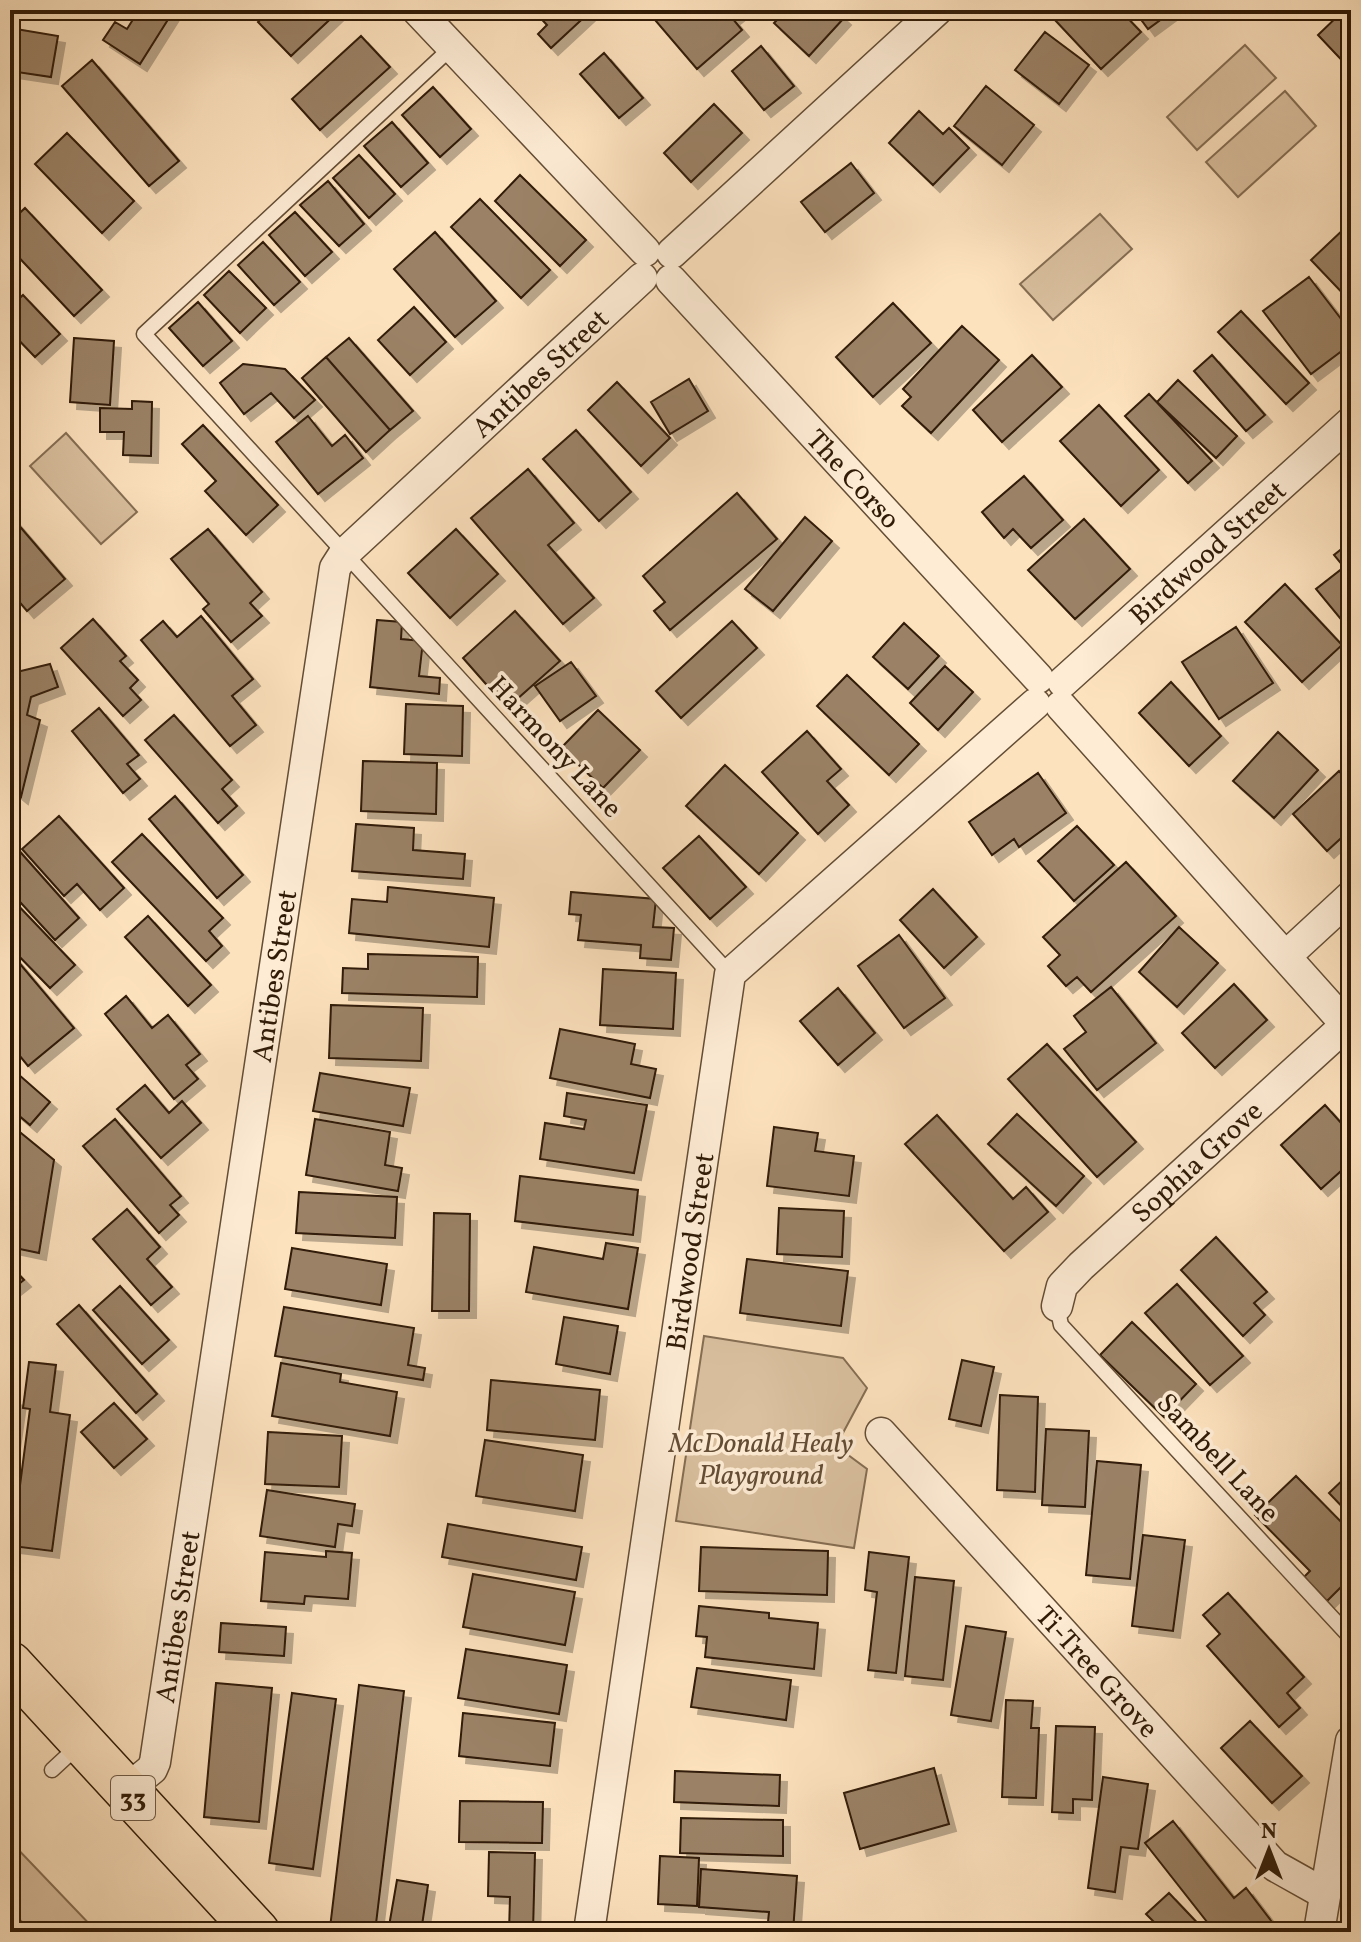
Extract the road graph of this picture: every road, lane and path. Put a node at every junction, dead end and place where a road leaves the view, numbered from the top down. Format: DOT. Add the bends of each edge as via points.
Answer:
graph roads {
  1 [pos="417,10"];
  2 [pos="937,10"];
  3 [pos="451,48"];
  4 [pos="657,265"];
  5 [pos="1351,422"];
  6 [pos="344,554"];
  7 [pos="1049,692"];
  8 [pos="1351,896"];
  9 [pos="1286,956"];
  10 [pos="730,974"];
  11 [pos="1349,1028"];
  12 [pos="1057,1306"];
  13 [pos="881,1433"];
  14 [pos="1351,1638"];
  15 [pos="10,1664"];
  16 [pos="1351,1741"];
  17 [pos="126,1790"];
  18 [pos="1325,1894"];
  19 [pos="257,1932"];
  20 [pos="589,1932"];
  21 [pos="1319,1932"];
  1 -- 3 [label="street, The Corso"];
  2 -- 4 [label="street, Antibes Street"];
  3 -- 4 [label="street, The Corso"];
  3 -- 6 [label="lane, Harmony Lane" via="144,334"];
  4 -- 6 [label="street, Antibes Street"];
  4 -- 7 [label="street, The Corso"];
  5 -- 7 [label="street, Birdwood Street"];
  6 -- 10 [label="lane, Harmony Lane"];
  6 -- 17 [label="street, Antibes Street" via="335,568 155,1762"];
  7 -- 9 [label="street, The Corso"];
  7 -- 10 [label="street, Birdwood Street"];
  8 -- 9 [label="street"];
  9 -- 11 [label="street, The Corso"];
  10 -- 20 [label="street, Birdwood Street"];
  11 -- 12 [label="street, Sophia Grove" via="1081,1266 1062,1286"];
  12 -- 14 [label="lane, Sambell Lane" via="1061,1325"];
  13 -- 18 [label="street, Ti-Tree Grove" via="1275,1866"];
  15 -- 17 [label="main road, 33" via="66,1756"];
  16 -- 18 [label="street"];
  17 -- 19 [label="main road, 33"];
  18 -- 21 [label="street"];
}
